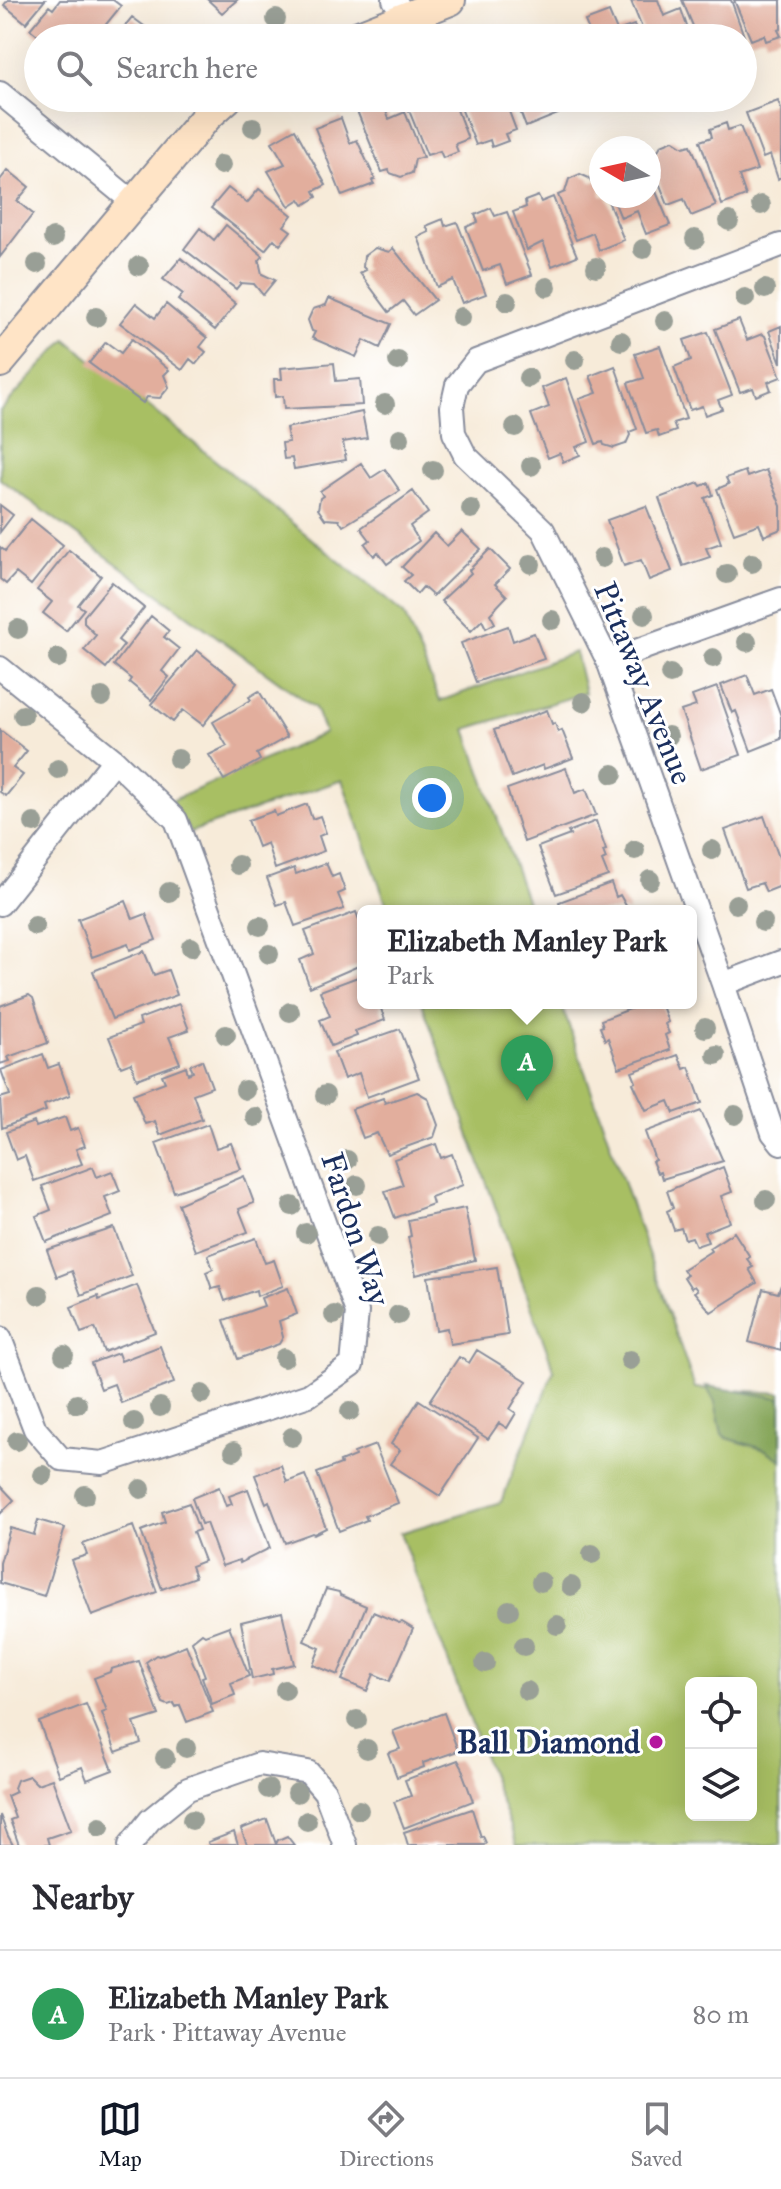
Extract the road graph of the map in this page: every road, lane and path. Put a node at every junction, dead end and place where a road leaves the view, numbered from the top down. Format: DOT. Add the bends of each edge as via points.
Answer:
graph roads {
  1 [pos="450,0"];
  2 [pos="400,8"];
  3 [pos="375,24"];
  4 [pos="0,93"];
  5 [pos="211,112"];
  6 [pos="134,203"];
  7 [pos="781,245"];
  8 [pos="0,362"];
  9 [pos="781,599"];
  10 [pos="608,661"];
  11 [pos="0,668"];
  12 [pos="114,760"];
  13 [pos="0,904"];
  14 [pos="695,905"];
  15 [pos="697,911"];
  16 [pos="781,962"];
  17 [pos="723,984"];
  18 [pos="781,1143"];
  19 [pos="0,1338"];
  20 [pos="130,1845"];
  21 [pos="345,1845"];
  1 -- 2 [label="street"];
  2 -- 3 [label="street"];
  4 -- 6 [label="street"];
  5 -- 6 [label="street"];
  6 -- 8 [label="street"];
  7 -- 10 [label="street, Pittaway Avenue" via="476,361 457,385 454,433 465,455 543,530"];
  9 -- 10 [label="street"];
  10 -- 14 [label="street, Pittaway Avenue"];
  11 -- 12 [label="street, Fardon Way"];
  12 -- 13 [label="street"];
  12 -- 19 [label="street, Fardon Way" via="176,820 357,1312 352,1365 309,1395 102,1463 61,1459 35,1429"];
  15 -- 17 [label="street, Pittaway Avenue"];
  16 -- 17 [label="street"];
  17 -- 18 [label="street, Pittaway Avenue" via="773,1133"];
  20 -- 21 [label="street" via="150,1820 188,1789 259,1764 308,1772 325,1792"];
}
